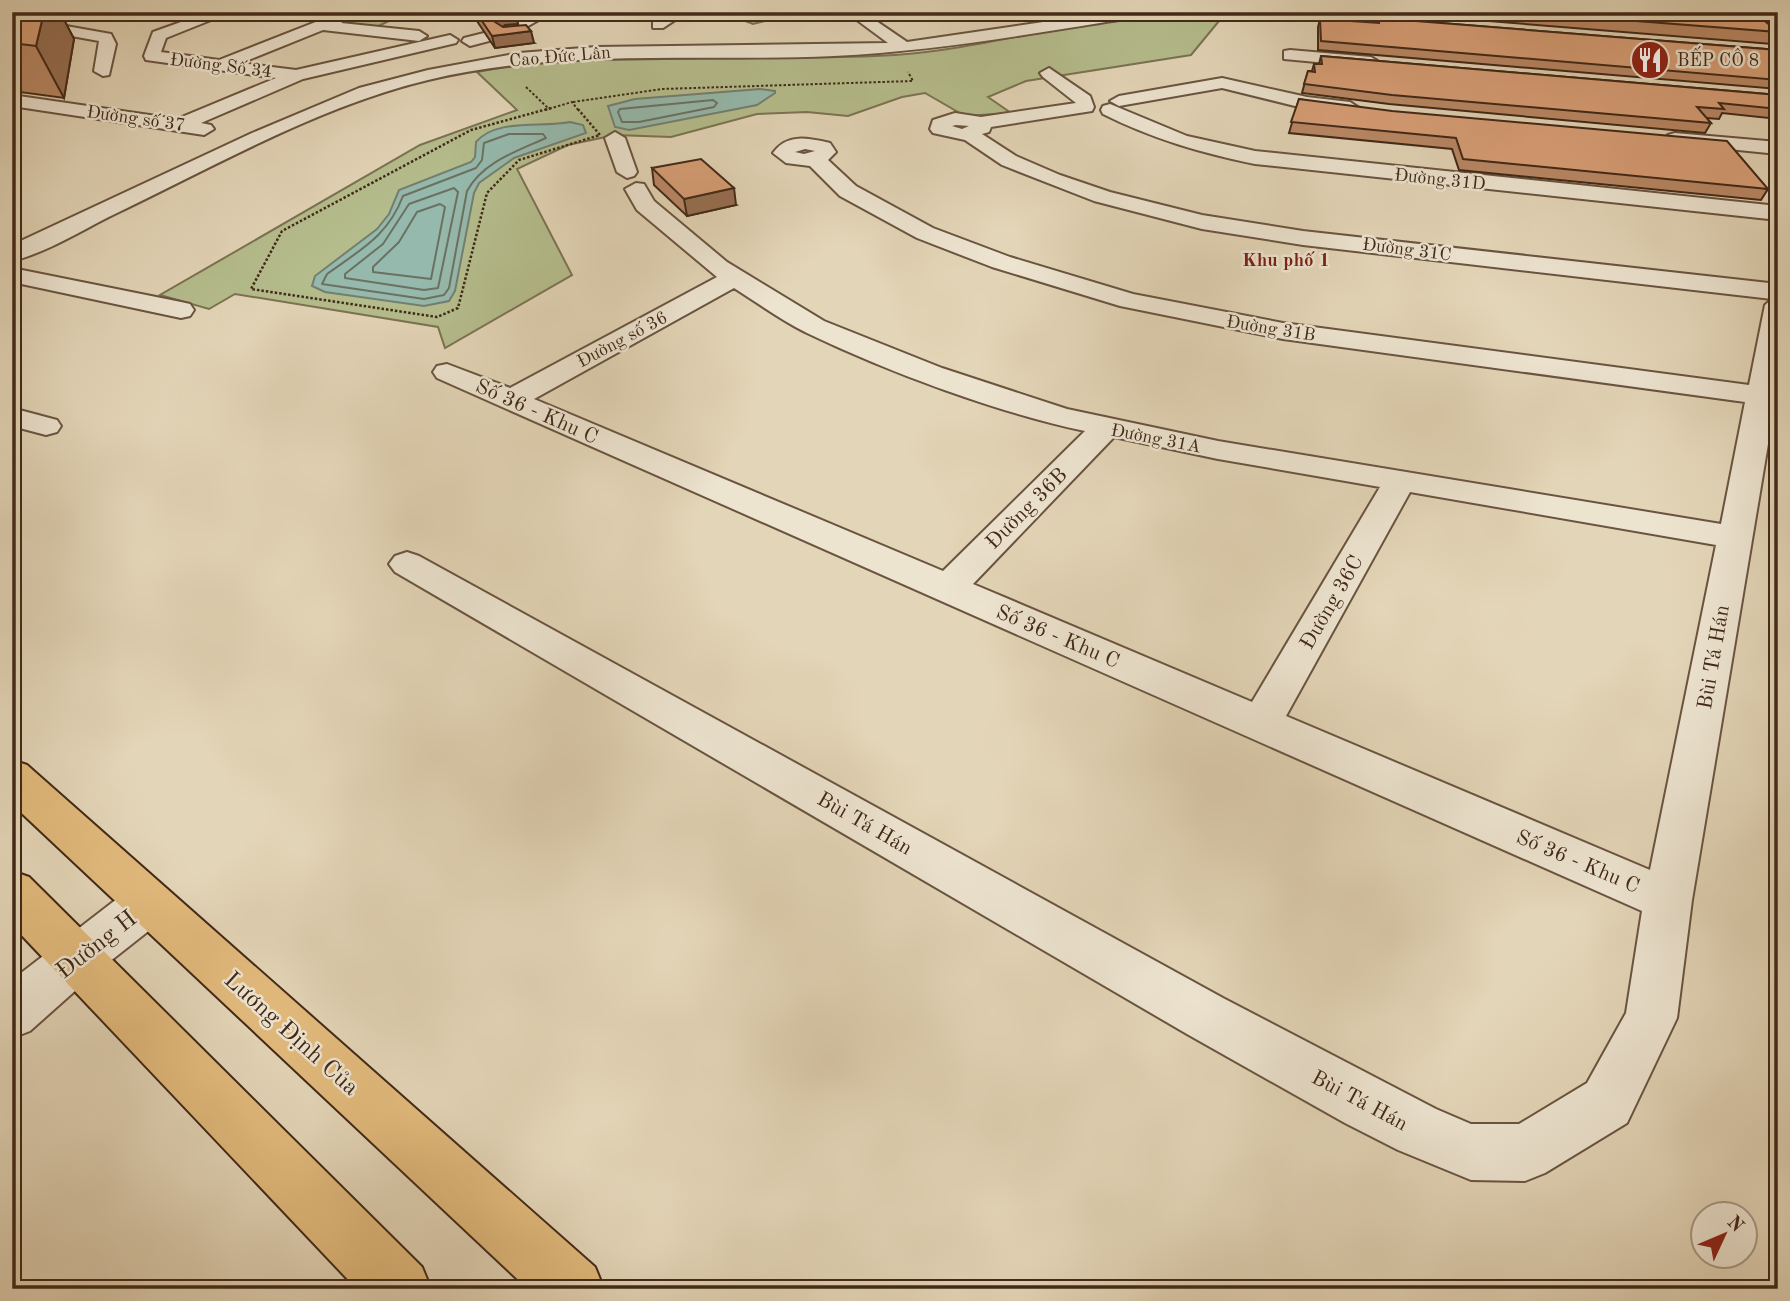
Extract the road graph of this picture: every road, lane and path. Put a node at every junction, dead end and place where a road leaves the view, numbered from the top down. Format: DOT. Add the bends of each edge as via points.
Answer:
graph roads {
  1 [pos="224,12"];
  2 [pos="353,12"];
  3 [pos="546,12"];
  4 [pos="853,12"];
  5 [pos="1144,12"];
  6 [pos="1281,12"];
  7 [pos="1771,12"];
  8 [pos="1301,13"];
  9 [pos="1778,13"];
  10 [pos="62,14"];
  11 [pos="408,17"];
  12 [pos="682,19"];
  13 [pos="1435,21"];
  14 [pos="870,24"];
  15 [pos="320,25"];
  16 [pos="652,25"];
  17 [pos="841,25"];
  18 [pos="555,29"];
  19 [pos="375,32"];
  20 [pos="506,32"];
  21 [pos="458,41"];
  22 [pos="899,47"];
  23 [pos="1290,55"];
  24 [pos="486,63"];
  25 [pos="1387,64"];
  26 [pos="219,65"];
  27 [pos="103,71"];
  28 [pos="1049,74"];
  29 [pos="297,75"];
  30 [pos="1267,94"];
  31 [pos="12,100"];
  32 [pos="572,102"];
  33 [pos="1084,103"];
  34 [pos="1115,106"];
  35 [pos="1375,111"];
  36 [pos="179,125"];
  37 [pos="259,137"];
  38 [pos="1656,137"];
  39 [pos="615,138"];
  40 [pos="1778,148"];
  41 [pos="815,159"];
  42 [pos="1778,213"];
  43 [pos="12,254"];
  44 [pos="12,275"];
  45 [pos="734,278"];
  46 [pos="1778,292"];
  47 [pos="1778,305"];
  48 [pos="181,310"];
  49 [pos="447,372"];
  50 [pos="1761,395"];
  51 [pos="510,400"];
  52 [pos="12,417"];
  53 [pos="46,426"];
  54 [pos="1106,428"];
  55 [pos="1400,481"];
  56 [pos="1735,537"];
  57 [pos="407,564"];
  58 [pos="947,589"];
  59 [pos="1261,723"];
  60 [pos="12,776"];
  61 [pos="12,892"];
  62 [pos="1668,900"];
  63 [pos="148,903"];
  64 [pos="76,958"];
  65 [pos="12,1013"];
  66 [pos="400,1289"];
  67 [pos="573,1289"];
  1 -- 26 [label="street, Đường Số 34" via="159,35 152,56"];
  2 -- 15 [label="street"];
  3 -- 20 [label="street"];
  4 -- 14 [label="street"];
  5 -- 22 [label="street, Cao Đức Lân"];
  6 -- 8 [label="street"];
  7 -- 9 [label="path"];
  8 -- 13 [label="street"];
  8 -- 23 [label="street"];
  10 -- 27 [label="street" via="29,26 105,37"];
  11 -- 19 [label="street"];
  12 -- 16 [label="street"];
  14 -- 17 [label="street"];
  14 -- 22 [label="street"];
  15 -- 19 [label="street"];
  15 -- 26 [label="street"];
  18 -- 20 [label="street"];
  19 -- 21 [label="street"];
  20 -- 21 [label="street"];
  21 -- 24 [label="street"];
  21 -- 29 [label="street"];
  22 -- 24 [label="street, Cao Đức Lân" via="596,52"];
  22 -- 32 [label="path" via="913,81 662,89"];
  23 -- 25 [label="street"];
  23 -- 30 [label="street"];
  24 -- 37 [label="street, Cao Đức Lân" via="365,92"];
  26 -- 29 [label="street, Đường Số 34"];
  28 -- 33 [label="street"];
  29 -- 36 [label="street"];
  30 -- 34 [label="street" via="1222,83"];
  30 -- 35 [label="street"];
  31 -- 36 [label="street, Đường số 37"];
  32 -- 32 [label="path" via="471,130 282,231 251,289 437,317 458,308 487,193 519,160 600,135"];
  33 -- 34 [label="street" via="1103,97"];
  33 -- 46 [label="street, Đường 31C" via="974,129 984,148 1116,203 1163,216 1282,235"];
  34 -- 42 [label="street, Đường 31D" via="1129,121 1179,139 1280,160"];
  36 -- 37 [label="street, Đường số 37"];
  37 -- 43 [label="street, Cao Đức Lân"];
  38 -- 40 [label="street"];
  39 -- 45 [label="street, Đường 31A" via="642,179 645,205"];
  41 -- 50 [label="street, Đường 31B" via="848,191 925,233 1129,302 1283,331"];
  44 -- 48 [label="street"];
  45 -- 51 [label="street, Đường số 36"];
  45 -- 54 [label="street, Đường 31A" via="816,327 860,346 1002,398"];
  47 -- 50 [label="street, Bùi Tá Hán"];
  49 -- 51 [label="street, Số 36 - Khu C"];
  50 -- 56 [label="street, Bùi Tá Hán"];
  51 -- 58 [label="street, Số 36 - Khu C"];
  52 -- 53 [label="street"];
  54 -- 55 [label="street, Đường 31A"];
  54 -- 58 [label="street, Đường 36B"];
  55 -- 56 [label="street, Đường 31A"];
  55 -- 59 [label="street, Đường 36C"];
  56 -- 62 [label="street, Bùi Tá Hán"];
  57 -- 62 [label="street, Bùi Tá Hán" via="1292,1064 1418,1130 1471,1152 1525,1153 1607,1103 1651,1018"];
  58 -- 59 [label="street, Số 36 - Khu C"];
  59 -- 62 [label="street, Số 36 - Khu C"];
  60 -- 63 [label="main road, Lương Định Của"];
  61 -- 64 [label="main road"];
  63 -- 64 [label="street, Đường H"];
  63 -- 67 [label="main road, Lương Định Của"];
  64 -- 65 [label="street, Đường H"];
  64 -- 66 [label="main road"];
}
